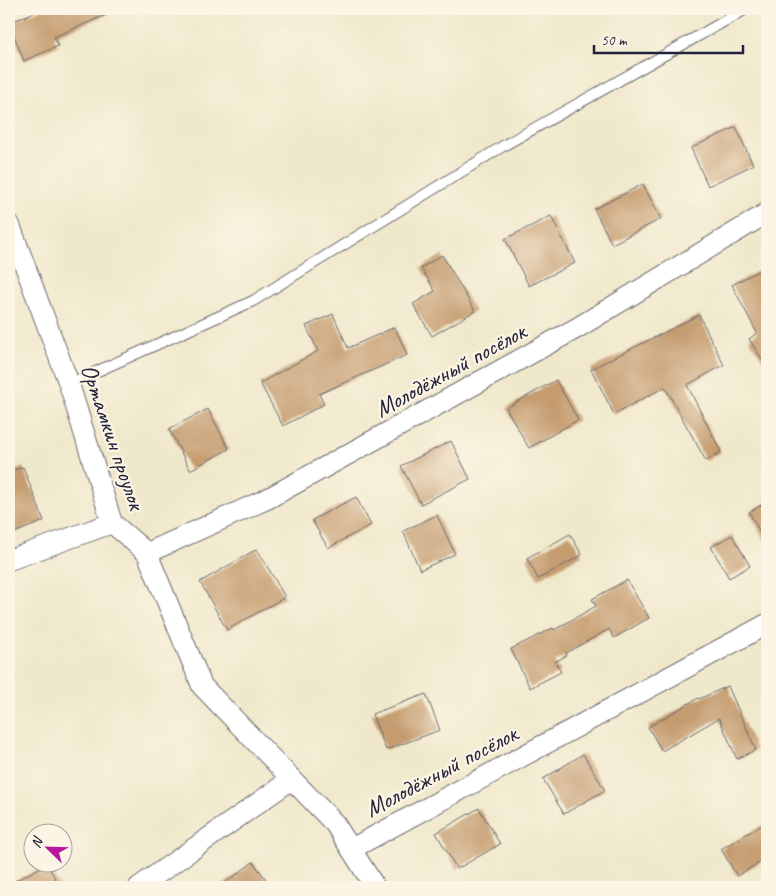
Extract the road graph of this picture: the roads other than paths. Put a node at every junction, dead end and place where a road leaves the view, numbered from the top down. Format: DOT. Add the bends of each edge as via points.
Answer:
graph roads {
  1 [pos="746,9"];
  2 [pos="767,213"];
  3 [pos="9,223"];
  4 [pos="69,384"];
  5 [pos="112,523"];
  6 [pos="147,553"];
  7 [pos="9,560"];
  8 [pos="767,624"];
  9 [pos="292,779"];
  10 [pos="351,849"];
  11 [pos="139,887"];
  12 [pos="375,887"];
  1 -- 4 [label="lane" via="503,146 253,301"];
  2 -- 6 [label="street, Молодёжный посёлок" via="578,328 267,499"];
  3 -- 4 [label="street, Ортамкин проулок"];
  4 -- 5 [label="street, Ортамкин проулок"];
  5 -- 6 [label="street, Ортамкин проулок"];
  5 -- 7 [label="street"];
  6 -- 9 [label="street, Ортамкин проулок" via="202,686"];
  8 -- 10 [label="street, Молодёжный посёлок"];
  9 -- 10 [label="street, Ортамкин проулок" via="335,824"];
  9 -- 11 [label="street"];
  10 -- 12 [label="street, Ортамкин проулок"];
}
